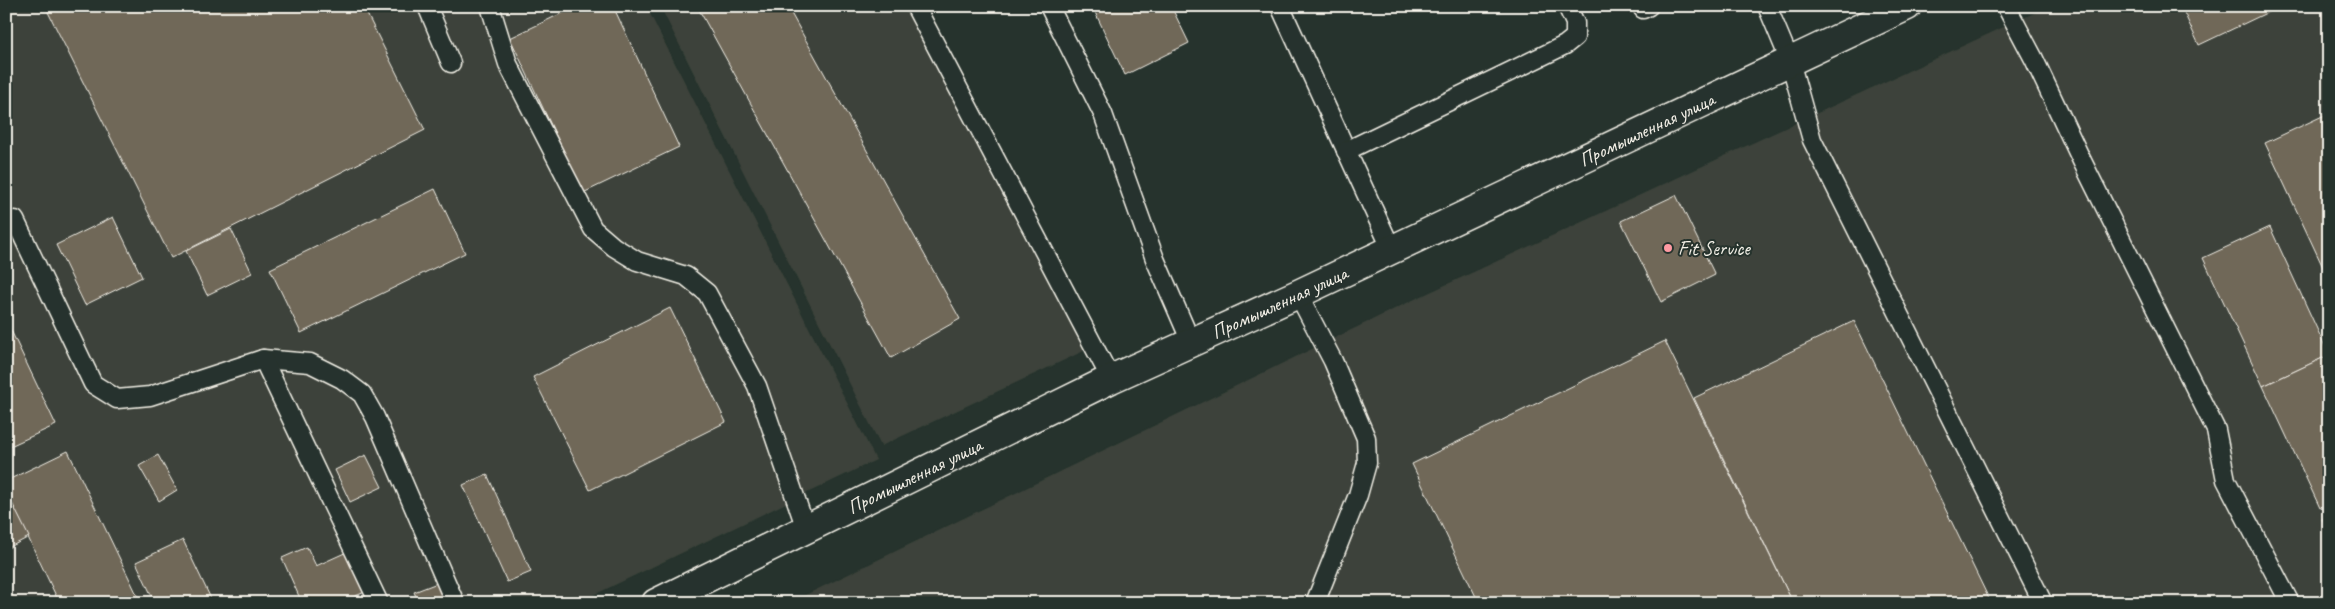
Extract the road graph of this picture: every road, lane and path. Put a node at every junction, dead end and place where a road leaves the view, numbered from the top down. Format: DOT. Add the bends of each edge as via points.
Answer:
graph roads {
  1 [pos="427,6"];
  2 [pos="490,6"];
  3 [pos="915,6"];
  4 [pos="1049,6"];
  5 [pos="1280,6"];
  6 [pos="1567,6"];
  7 [pos="1767,6"];
  8 [pos="1907,6"];
  9 [pos="2006,6"];
  10 [pos="1790,61"];
  11 [pos="451,63"];
  12 [pos="1346,151"];
  13 [pos="15,220"];
  14 [pos="1391,248"];
  15 [pos="1298,294"];
  16 [pos="1191,342"];
  17 [pos="263,360"];
  18 [pos="1111,379"];
  19 [pos="806,529"];
  20 [pos="379,603"];
  21 [pos="455,603"];
  22 [pos="656,603"];
  23 [pos="1315,603"];
  24 [pos="2043,603"];
  25 [pos="2290,603"];
  1 -- 11 [label="lane"];
  2 -- 19 [label="lane" via="508,64 593,229 637,261 686,276 708,294 756,386"];
  3 -- 18 [label="lane"];
  4 -- 16 [label="lane" via="1102,114 1155,259"];
  5 -- 12 [label="lane"];
  6 -- 12 [label="lane" via="1576,23 1575,37 1565,45"];
  7 -- 10 [label="lane"];
  8 -- 10 [label="street, Промышленная улица"];
  9 -- 25 [label="lane" via="2216,430 2226,480"];
  10 -- 14 [label="street, Промышленная улица"];
  10 -- 24 [label="lane" via="1812,140"];
  12 -- 14 [label="lane"];
  13 -- 17 [label="lane" via="93,384 117,399 150,396"];
  14 -- 15 [label="street, Промышленная улица"];
  15 -- 16 [label="street, Промышленная улица"];
  15 -- 23 [label="lane" via="1333,361 1366,438 1367,463 1358,495"];
  16 -- 18 [label="street, Промышленная улица"];
  17 -- 20 [label="lane"];
  17 -- 21 [label="lane" via="310,363 342,379 362,394"];
  18 -- 19 [label="street, Промышленная улица"];
  19 -- 22 [label="street, Промышленная улица"];
}
